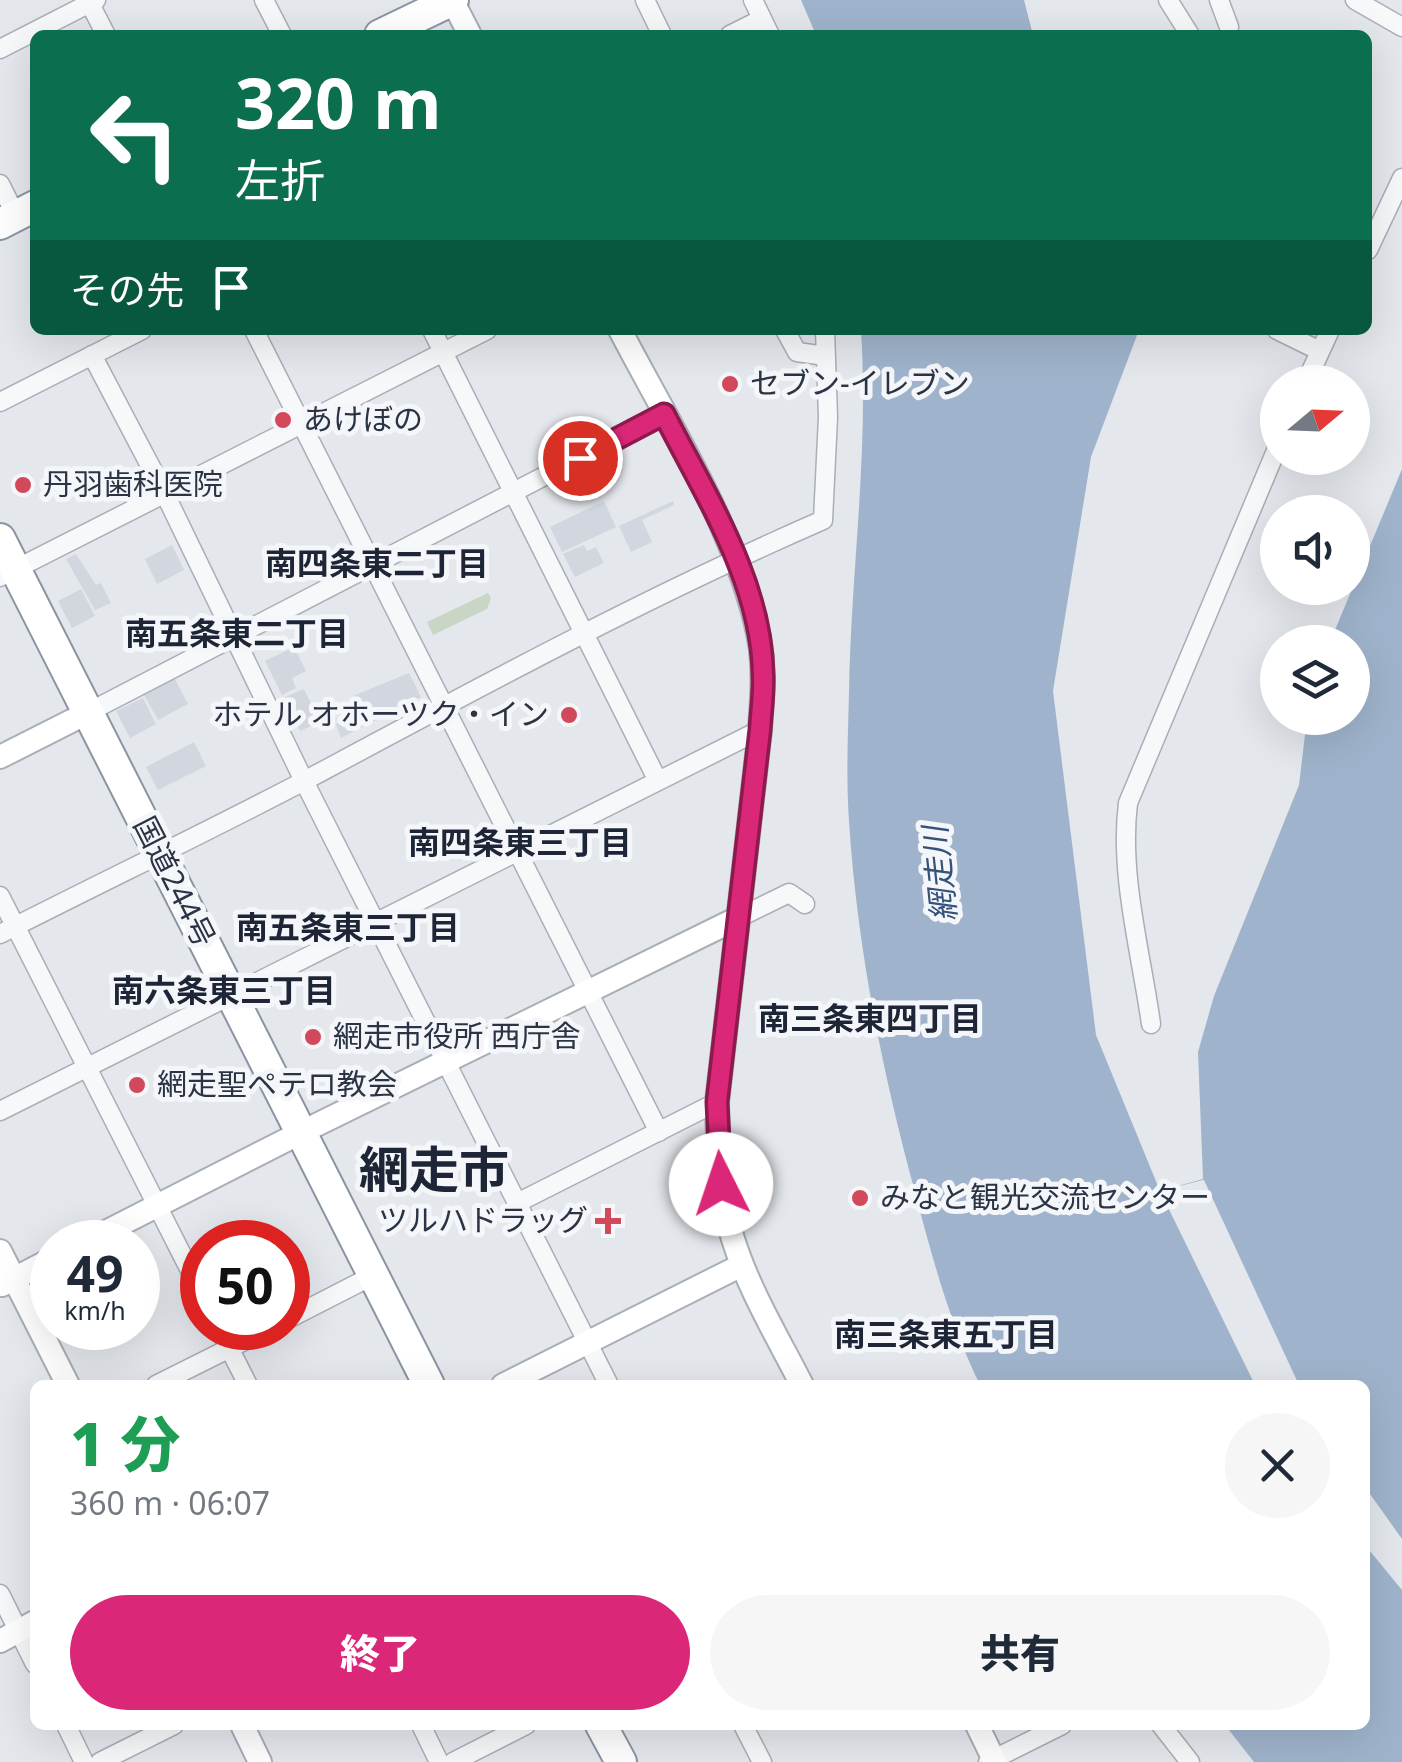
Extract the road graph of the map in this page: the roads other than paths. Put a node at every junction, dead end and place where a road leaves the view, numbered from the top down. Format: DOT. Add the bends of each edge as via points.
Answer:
graph roads {
  1 [pos="264,0"];
  2 [pos="452,0"];
  3 [pos="645,0"];
  4 [pos="753,0"];
  5 [pos="1168,0"];
  6 [pos="1219,0"];
  7 [pos="1355,0"];
  8 [pos="92,1"];
  9 [pos="1228,26"];
  10 [pos="766,27"];
  11 [pos="1402,27"];
  12 [pos="36,30"];
  13 [pos="104,30"];
  14 [pos="279,30"];
  15 [pos="390,30"];
  16 [pos="467,30"];
  17 [pos="660,30"];
  18 [pos="1187,30"];
  19 [pos="30,33"];
  20 [pos="0,49"];
  21 [pos="1402,178"];
  22 [pos="0,184"];
  23 [pos="17,215"];
  24 [pos="1372,242"];
  25 [pos="132,335"];
  26 [pos="257,335"];
  27 [pos="434,335"];
  28 [pos="478,335"];
  29 [pos="623,335"];
  30 [pos="788,335"];
  31 [pos="825,335"];
  32 [pos="1287,335"];
  33 [pos="1328,335"];
  34 [pos="1320,351"];
  35 [pos="443,352"];
  36 [pos="92,355"];
  37 [pos="826,356"];
  38 [pos="1314,365"];
  39 [pos="0,402"];
  40 [pos="664,414"];
  41 [pos="303,422"];
  42 [pos="1266,475"];
  43 [pos="515,491"];
  44 [pos="165,494"];
  45 [pos="0,539"];
  46 [pos="736,558"];
  47 [pos="374,562"];
  48 [pos="8,573"];
  49 [pos="586,633"];
  50 [pos="233,635"];
  51 [pos="444,704"];
  52 [pos="87,712"];
  53 [pos="760,730"];
  54 [pos="0,757"];
  55 [pos="304,781"];
  56 [pos="658,781"];
  57 [pos="517,852"];
  58 [pos="160,853"];
  59 [pos="0,896"];
  60 [pos="805,904"];
  61 [pos="738,918"];
  62 [pos="376,922"];
  63 [pos="8,930"];
  64 [pos="588,991"];
  65 [pos="230,995"];
  66 [pos="1152,1024"];
  67 [pos="446,1060"];
  68 [pos="87,1067"];
  69 [pos="717,1102"];
  70 [pos="0,1111"];
  71 [pos="302,1132"];
  72 [pos="659,1132"];
  73 [pos="518,1203"];
  74 [pos="158,1206"];
  75 [pos="130,1220"];
  76 [pos="180,1250"];
  77 [pos="0,1252"];
  78 [pos="742,1264"];
  79 [pos="30,1271"];
  80 [pos="374,1275"];
  81 [pos="7,1282"];
  82 [pos="310,1308"];
  83 [pos="587,1342"];
  84 [pos="226,1350"];
  85 [pos="231,1350"];
  86 [pos="65,1380"];
  87 [pos="166,1380"];
  88 [pos="246,1380"];
  89 [pos="427,1380"];
  90 [pos="513,1380"];
  91 [pos="606,1380"];
  92 [pos="800,1380"];
  93 [pos="0,1594"];
  94 [pos="18,1632"];
  95 [pos="30,1655"];
  96 [pos="68,1730"];
  97 [pos="164,1730"];
  98 [pos="244,1730"];
  99 [pos="423,1730"];
  100 [pos="516,1730"];
  101 [pos="604,1730"];
  102 [pos="746,1730"];
  103 [pos="978,1730"];
  104 [pos="1052,1730"];
  105 [pos="1165,1730"];
  106 [pos="993,1761"];
  107 [pos="84,1762"];
  108 [pos="100,1762"];
  109 [pos="260,1762"];
  110 [pos="439,1762"];
  111 [pos="453,1762"];
  112 [pos="620,1762"];
  113 [pos="762,1762"];
  114 [pos="1190,1762"];
  1 -- 14 [label="street"];
  2 -- 15 [label="highway"];
  2 -- 16 [label="main road"];
  3 -- 17 [label="street"];
  4 -- 10 [label="street"];
  5 -- 18 [label="street"];
  6 -- 9 [label="street"];
  7 -- 11 [label="street"];
  8 -- 12 [label="street"];
  8 -- 13 [label="street"];
  19 -- 20 [label="street"];
  21 -- 24 [label="street"];
  22 -- 23 [label="street"];
  25 -- 36 [label="street"];
  26 -- 41 [label="street"];
  27 -- 35 [label="street"];
  28 -- 35 [label="street"];
  29 -- 40 [label="main road"];
  30 -- 37 [label="street" via="797,352"];
  31 -- 37 [label="street"];
  32 -- 34 [label="street"];
  33 -- 34 [label="street"];
  34 -- 38 [label="street"];
  35 -- 41 [label="street"];
  35 -- 43 [label="street"];
  36 -- 39 [label="street"];
  36 -- 44 [label="street"];
  37 -- 46 [label="street" via="822,520"];
  40 -- 43 [label="street"];
  40 -- 46 [label="main road"];
  41 -- 44 [label="street"];
  41 -- 47 [label="street"];
  42 -- 66 [label="street" via="1128,803 1132,896"];
  43 -- 47 [label="street"];
  43 -- 49 [label="street"];
  44 -- 48 [label="street"];
  44 -- 50 [label="street"];
  45 -- 48 [label="highway, 国道244号"];
  46 -- 49 [label="street"];
  46 -- 53 [label="main road" via="760,640"];
  47 -- 50 [label="street"];
  47 -- 51 [label="street"];
  48 -- 52 [label="highway, 国道244号"];
  49 -- 51 [label="street"];
  49 -- 56 [label="street"];
  50 -- 52 [label="street"];
  50 -- 55 [label="street"];
  51 -- 55 [label="street"];
  51 -- 57 [label="street"];
  52 -- 54 [label="main road"];
  52 -- 58 [label="highway, 国道244号"];
  53 -- 56 [label="street"];
  53 -- 61 [label="main road"];
  55 -- 58 [label="street"];
  55 -- 62 [label="street"];
  56 -- 57 [label="street"];
  57 -- 62 [label="street"];
  57 -- 64 [label="street"];
  58 -- 63 [label="street"];
  58 -- 65 [label="highway, 国道244号"];
  59 -- 63 [label="street"];
  60 -- 61 [label="street" via="790,893"];
  61 -- 64 [label="main road"];
  61 -- 69 [label="main road"];
  62 -- 65 [label="street"];
  62 -- 67 [label="street"];
  63 -- 68 [label="street"];
  64 -- 67 [label="main road"];
  64 -- 72 [label="street"];
  65 -- 68 [label="street"];
  65 -- 71 [label="highway, 国道244号"];
  67 -- 71 [label="main road"];
  67 -- 73 [label="street"];
  68 -- 70 [label="street"];
  68 -- 74 [label="street"];
  69 -- 72 [label="street"];
  69 -- 78 [label="main road" via="721,1184"];
  71 -- 74 [label="main road"];
  71 -- 80 [label="highway, 国道244号"];
  72 -- 73 [label="street"];
  73 -- 83 [label="street"];
  74 -- 75 [label="main road"];
  74 -- 76 [label="street"];
  77 -- 81 [label="main road"];
  78 -- 83 [label="main road"];
  78 -- 92 [label="main road"];
  79 -- 81 [label="main road"];
  80 -- 82 [label="street"];
  80 -- 89 [label="highway, 国道244号"];
  81 -- 86 [label="main road"];
  83 -- 90 [label="main road"];
  83 -- 91 [label="street"];
  84 -- 87 [label="street"];
  85 -- 88 [label="street"];
  93 -- 94 [label="street"];
  94 -- 95 [label="street"];
  96 -- 107 [label="street"];
  97 -- 108 [label="street"];
  98 -- 109 [label="main road"];
  99 -- 110 [label="street"];
  100 -- 111 [label="street"];
  101 -- 112 [label="highway"];
  102 -- 113 [label="street"];
  103 -- 106 [label="main road"];
  104 -- 106 [label="street"];
  105 -- 114 [label="street"];
}
